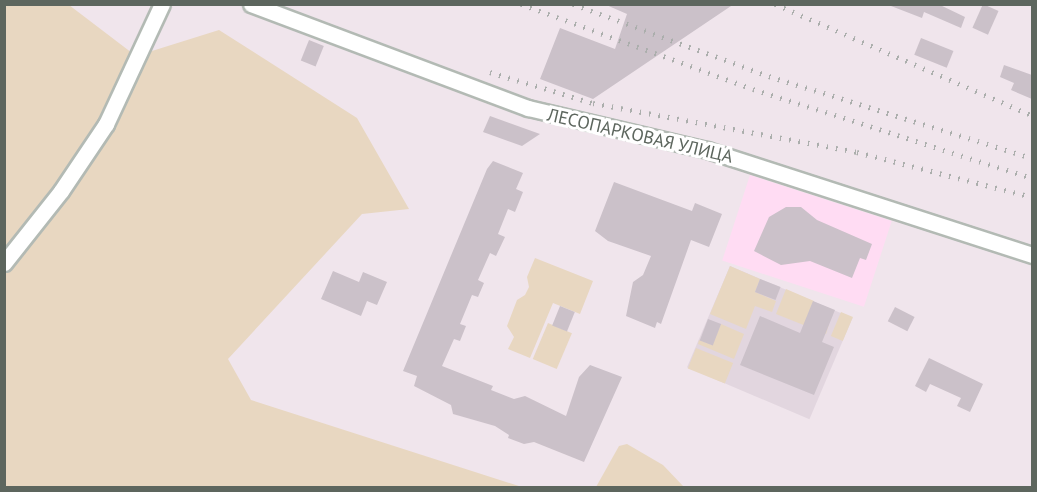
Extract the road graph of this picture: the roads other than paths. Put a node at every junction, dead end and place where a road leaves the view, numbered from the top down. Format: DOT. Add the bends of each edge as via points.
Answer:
graph roads {
  1 [pos="162,4"];
  2 [pos="251,4"];
  3 [pos="1032,255"];
  4 [pos="4,263"];
  1 -- 4 [label="street" via="106,124 61,191"];
  2 -- 3 [label="street, ЛЕСОПАРКОВАЯ УЛИЦА" via="506,101 565,119 698,147"];
}
